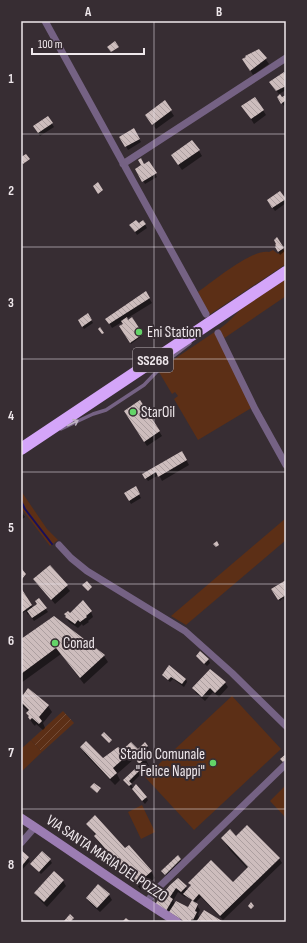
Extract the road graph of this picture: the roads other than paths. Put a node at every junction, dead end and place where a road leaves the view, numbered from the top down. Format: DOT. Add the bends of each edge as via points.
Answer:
graph roads {
  1 [pos="45,21"];
  2 [pos="286,58"];
  3 [pos="123,164"];
  4 [pos="286,272"];
  5 [pos="206,314"];
  6 [pos="220,316"];
  7 [pos="218,333"];
  8 [pos="199,336"];
  9 [pos="193,340"];
  10 [pos="37,438"];
  11 [pos="21,449"];
  12 [pos="286,465"];
  13 [pos="59,545"];
  14 [pos="286,726"];
  15 [pos="286,764"];
  16 [pos="21,818"];
  17 [pos="35,827"];
  18 [pos="21,843"];
  19 [pos="146,903"];
  20 [pos="177,922"];
  1 -- 3 [label="street"];
  2 -- 3 [label="street"];
  3 -- 5 [label="street"];
  4 -- 6 [label="highway, SS268"];
  6 -- 8 [label="lane"];
  6 -- 10 [label="highway, SS268"];
  7 -- 12 [label="street"];
  10 -- 9 [label="lane, one-way" via="106,410 144,385"];
  10 -- 11 [label="highway, SS268"];
  13 -- 14 [label="street" via="86,572 185,631 232,672"];
  15 -- 19 [label="street" via="158,888"];
  16 -- 17 [label="street, VIA SANTA MARIA DEL POZZO"];
  17 -- 18 [label="street"];
  17 -- 19 [label="street, VIA SANTA MARIA DEL POZZO"];
  19 -- 20 [label="street, VIA SANTA MARIA DEL POZZO"];
}
